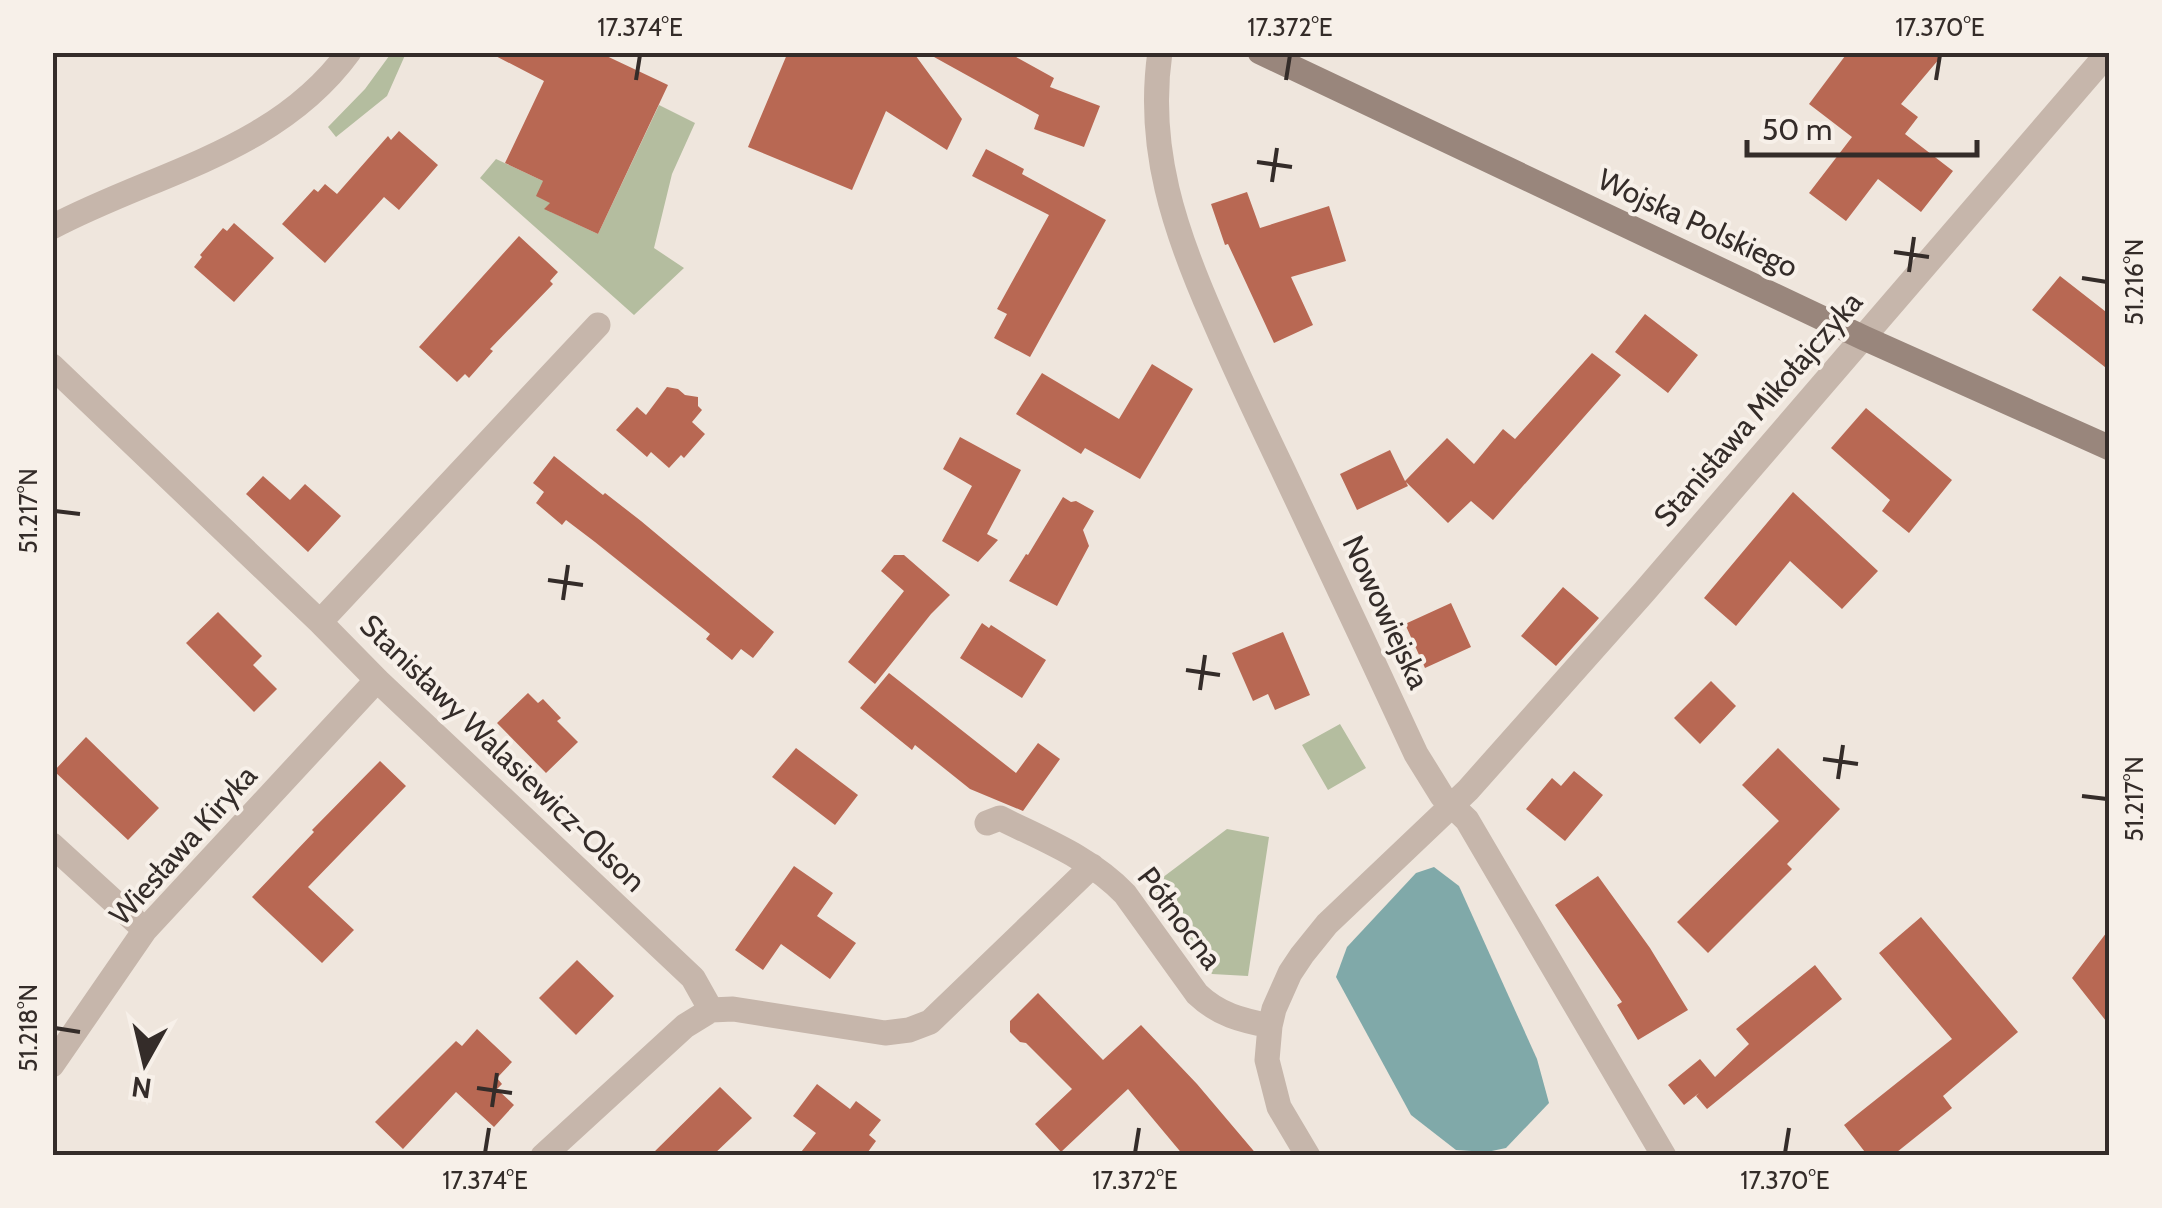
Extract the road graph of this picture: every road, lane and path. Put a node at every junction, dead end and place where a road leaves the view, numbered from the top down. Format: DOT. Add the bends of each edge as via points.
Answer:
graph roads {
  1 [pos="349,52"];
  2 [pos="1160,52"];
  3 [pos="1260,52"];
  4 [pos="2108,55"];
  5 [pos="52,226"];
  6 [pos="598,325"];
  7 [pos="1864,338"];
  8 [pos="52,366"];
  9 [pos="2110,448"];
  10 [pos="320,622"];
  11 [pos="377,680"];
  12 [pos="1452,805"];
  13 [pos="987,823"];
  14 [pos="52,844"];
  15 [pos="1092,866"];
  16 [pos="144,930"];
  17 [pos="711,1010"];
  18 [pos="1270,1026"];
  19 [pos="52,1065"];
  20 [pos="544,1156"];
  21 [pos="1308,1156"];
  22 [pos="1664,1156"];
  1 -- 5 [label="street" via="278,122"];
  2 -- 12 [label="street, Nowowiejska" via="1159,158 1188,260 1416,754"];
  3 -- 7 [label="main road, Wojska Polskiego"];
  4 -- 7 [label="street, Stanisława Mikołajczyka"];
  6 -- 10 [label="street, Stanisławy Walasiewicz-Olson"];
  7 -- 9 [label="main road, Wojska Polskiego"];
  7 -- 12 [label="street, Stanisława Mikołajczyka"];
  8 -- 10 [label="street"];
  10 -- 11 [label="street, Stanisławy Walasiewicz-Olson"];
  11 -- 16 [label="street, Wiesława Kiryka"];
  11 -- 17 [label="street, Stanisławy Walasiewicz-Olson" via="692,978"];
  12 -- 18 [label="street" via="1326,924 1290,973"];
  12 -- 22 [label="street, Nowowiejska" via="1467,820"];
  13 -- 15 [label="street, Północna" via="1000,818"];
  14 -- 16 [label="street"];
  15 -- 17 [label="street" via="930,1022 909,1030 885,1033"];
  15 -- 18 [label="street, Północna" via="1125,894 1204,1000 1226,1016"];
  16 -- 19 [label="street, Wiesława Kiryka"];
  17 -- 20 [label="street" via="685,1026"];
  18 -- 21 [label="street" via="1267,1060 1274,1092"];
}
